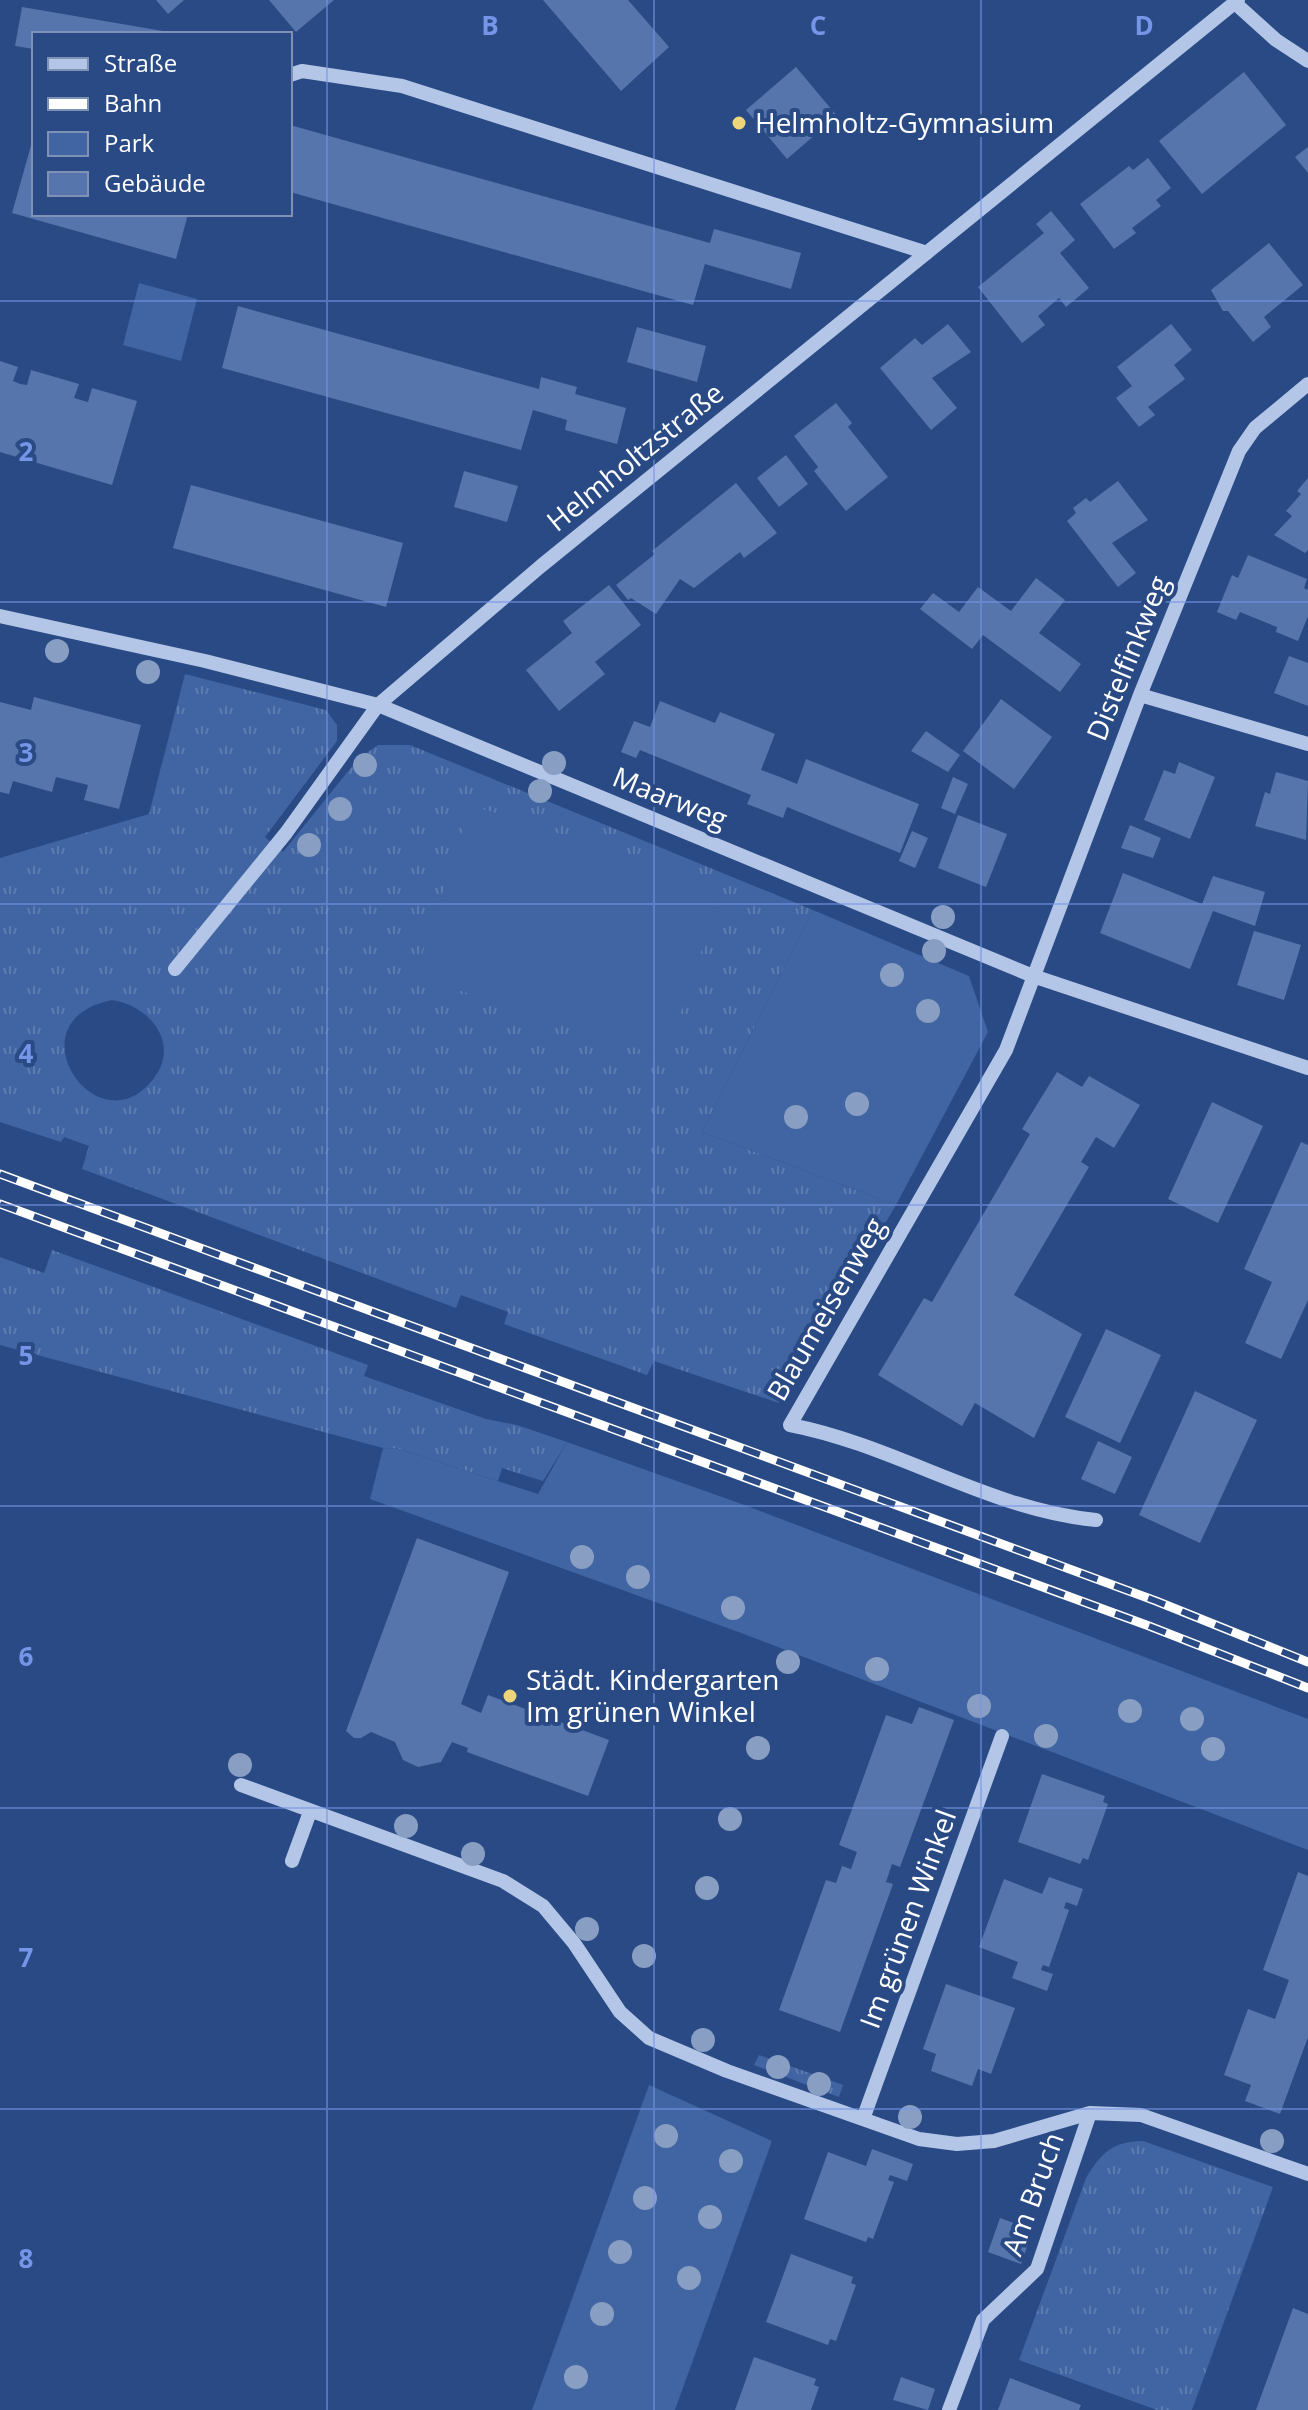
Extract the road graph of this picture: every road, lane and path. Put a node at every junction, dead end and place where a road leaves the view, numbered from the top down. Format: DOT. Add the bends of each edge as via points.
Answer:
graph roads {
  1 [pos="1237,1"];
  2 [pos="1308,61"];
  3 [pos="292,74"];
  4 [pos="927,253"];
  5 [pos="1308,384"];
  6 [pos="0,616"];
  7 [pos="1140,695"];
  8 [pos="378,705"];
  9 [pos="1308,744"];
  10 [pos="175,969"];
  11 [pos="1033,976"];
  12 [pos="1308,1068"];
  13 [pos="1096,1520"];
  14 [pos="1002,1736"];
  15 [pos="241,1785"];
  16 [pos="310,1812"];
  17 [pos="292,1861"];
  18 [pos="1090,2113"];
  19 [pos="863,2119"];
  20 [pos="1308,2174"];
  21 [pos="949,2410"];
  1 -- 2 [label="street" via="1276,40"];
  1 -- 4 [label="street, Helmholtzstraße"];
  3 -- 4 [label="street" via="302,71 402,86"];
  4 -- 8 [label="street, Helmholtzstraße"];
  5 -- 7 [label="street, Distelfinkweg" via="1255,428 1239,451"];
  6 -- 8 [label="street, Maarweg"];
  7 -- 9 [label="street"];
  7 -- 11 [label="street, Distelfinkweg"];
  8 -- 10 [label="street, Helmholtzstraße" via="286,833"];
  8 -- 11 [label="street, Maarweg"];
  11 -- 12 [label="street, Maarweg"];
  11 -- 13 [label="street, Blaumeisenweg" via="1006,1050 790,1425 835,1434 1052,1516"];
  14 -- 19 [label="street, Im grünen Winkel"];
  15 -- 16 [label="street"];
  16 -- 17 [label="street"];
  16 -- 19 [label="street" via="503,1881 543,1906 620,2012 649,2038"];
  18 -- 19 [label="street" via="994,2141 957,2144 919,2139"];
  18 -- 20 [label="street" via="1141,2115"];
  18 -- 21 [label="street, Am Bruch" via="1037,2269 983,2320"];
}
